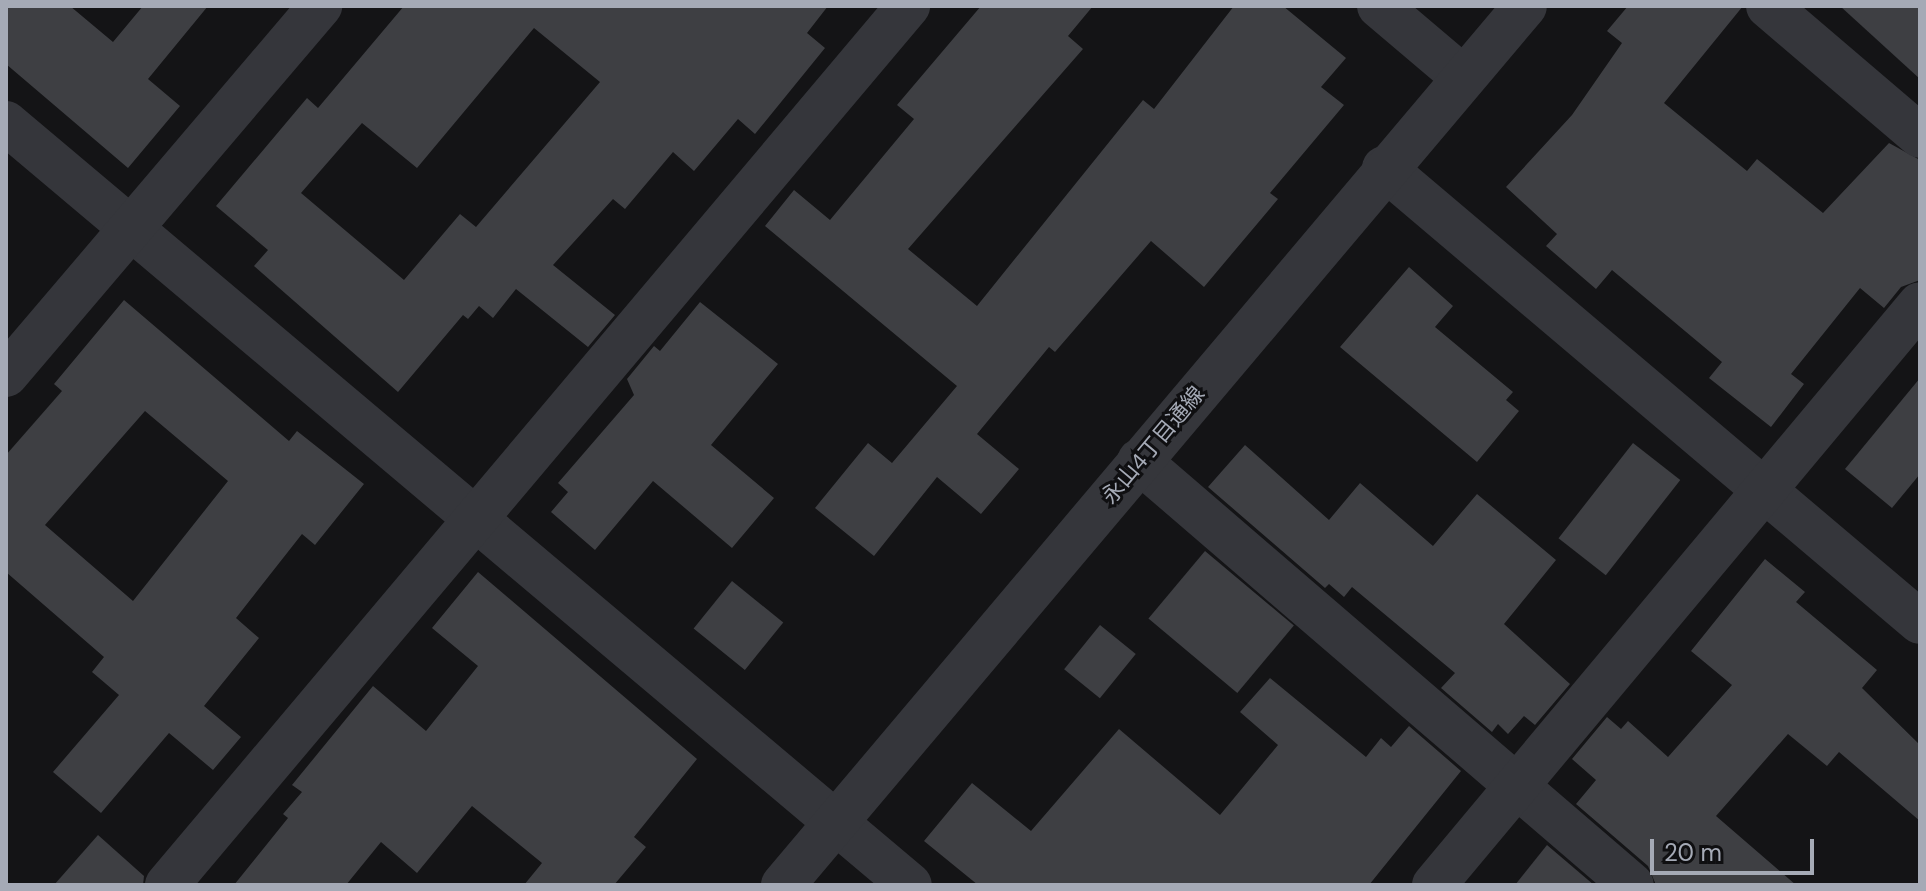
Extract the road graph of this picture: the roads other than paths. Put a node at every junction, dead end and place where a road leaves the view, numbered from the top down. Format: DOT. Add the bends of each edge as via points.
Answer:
graph roads {
  1 [pos="320,6"];
  2 [pos="908,6"];
  3 [pos="1379,6"];
  4 [pos="1525,6"];
  5 [pos="1768,6"];
  6 [pos="1464,78"];
  7 [pos="6,123"];
  8 [pos="1920,136"];
  9 [pos="1384,168"];
  10 [pos="131,229"];
  11 [pos="1920,304"];
  12 [pos="6,375"];
  13 [pos="1139,461"];
  14 [pos="1763,491"];
  15 [pos="477,519"];
  16 [pos="1920,622"];
  17 [pos="1516,787"];
  18 [pos="836,822"];
  19 [pos="167,885"];
  20 [pos="783,885"];
  21 [pos="910,885"];
  22 [pos="1434,885"];
  23 [pos="1632,885"];
  1 -- 10 [label="street"];
  2 -- 15 [label="street"];
  3 -- 6 [label="street"];
  4 -- 6 [label="street, 永山4丁目通線"];
  5 -- 8 [label="street"];
  6 -- 9 [label="street, 永山4丁目通線"];
  7 -- 10 [label="street"];
  9 -- 13 [label="street, 永山4丁目通線"];
  9 -- 14 [label="street"];
  10 -- 12 [label="street"];
  10 -- 15 [label="street"];
  11 -- 14 [label="street"];
  13 -- 17 [label="street"];
  13 -- 18 [label="street, 永山4丁目通線"];
  14 -- 16 [label="street"];
  14 -- 17 [label="street"];
  15 -- 18 [label="street"];
  15 -- 19 [label="street"];
  17 -- 22 [label="street"];
  17 -- 23 [label="street"];
  18 -- 20 [label="street, 永山4丁目通線"];
  18 -- 21 [label="street"];
}
